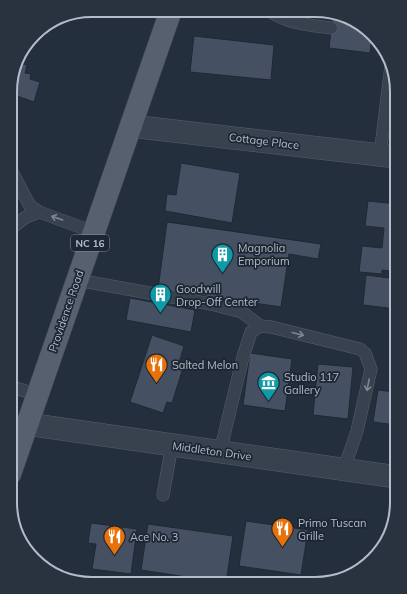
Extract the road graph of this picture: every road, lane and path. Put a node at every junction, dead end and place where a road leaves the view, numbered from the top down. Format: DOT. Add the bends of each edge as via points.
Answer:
graph roads {
  1 [pos="169,17"];
  2 [pos="280,17"];
  3 [pos="331,28"];
  4 [pos="390,111"];
  5 [pos="131,126"];
  6 [pos="389,156"];
  7 [pos="17,181"];
  8 [pos="39,212"];
  9 [pos="17,224"];
  10 [pos="94,232"];
  11 [pos="77,280"];
  12 [pos="260,326"];
  13 [pos="17,388"];
  14 [pos="37,395"];
  15 [pos="27,424"];
  16 [pos="17,440"];
  17 [pos="172,445"];
  18 [pos="220,452"];
  19 [pos="344,469"];
  20 [pos="390,476"];
  21 [pos="163,495"];
  1 -- 5 [label="main road, Providence Road / NC 16"];
  2 -- 3 [label="lane" via="293,22"];
  4 -- 6 [label="lane"];
  5 -- 6 [label="street, Cottage Place"];
  5 -- 10 [label="main road, Providence Road / NC 16"];
  7 -- 8 [label="lane" via="30,206"];
  8 -- 9 [label="lane"];
  10 -- 8 [label="lane, one-way"];
  10 -- 11 [label="main road, Providence Road / NC 16"];
  11 -- 12 [label="lane" via="211,304 242,312"];
  11 -- 14 [label="main road, Providence Road / NC 16"];
  12 -- 18 [label="lane" via="251,332 243,357"];
  12 -- 19 [label="lane, one-way" via="360,349 365,354 371,369 357,431"];
  13 -- 14 [label="lane"];
  14 -- 15 [label="main road, Providence Road / NC 16"];
  15 -- 16 [label="main road, Providence Road / NC 16"];
  15 -- 17 [label="street, Middleton Drive"];
  17 -- 18 [label="street, Middleton Drive"];
  17 -- 21 [label="lane"];
  18 -- 19 [label="street, Middleton Drive"];
  19 -- 20 [label="street, Middleton Drive"];
}
